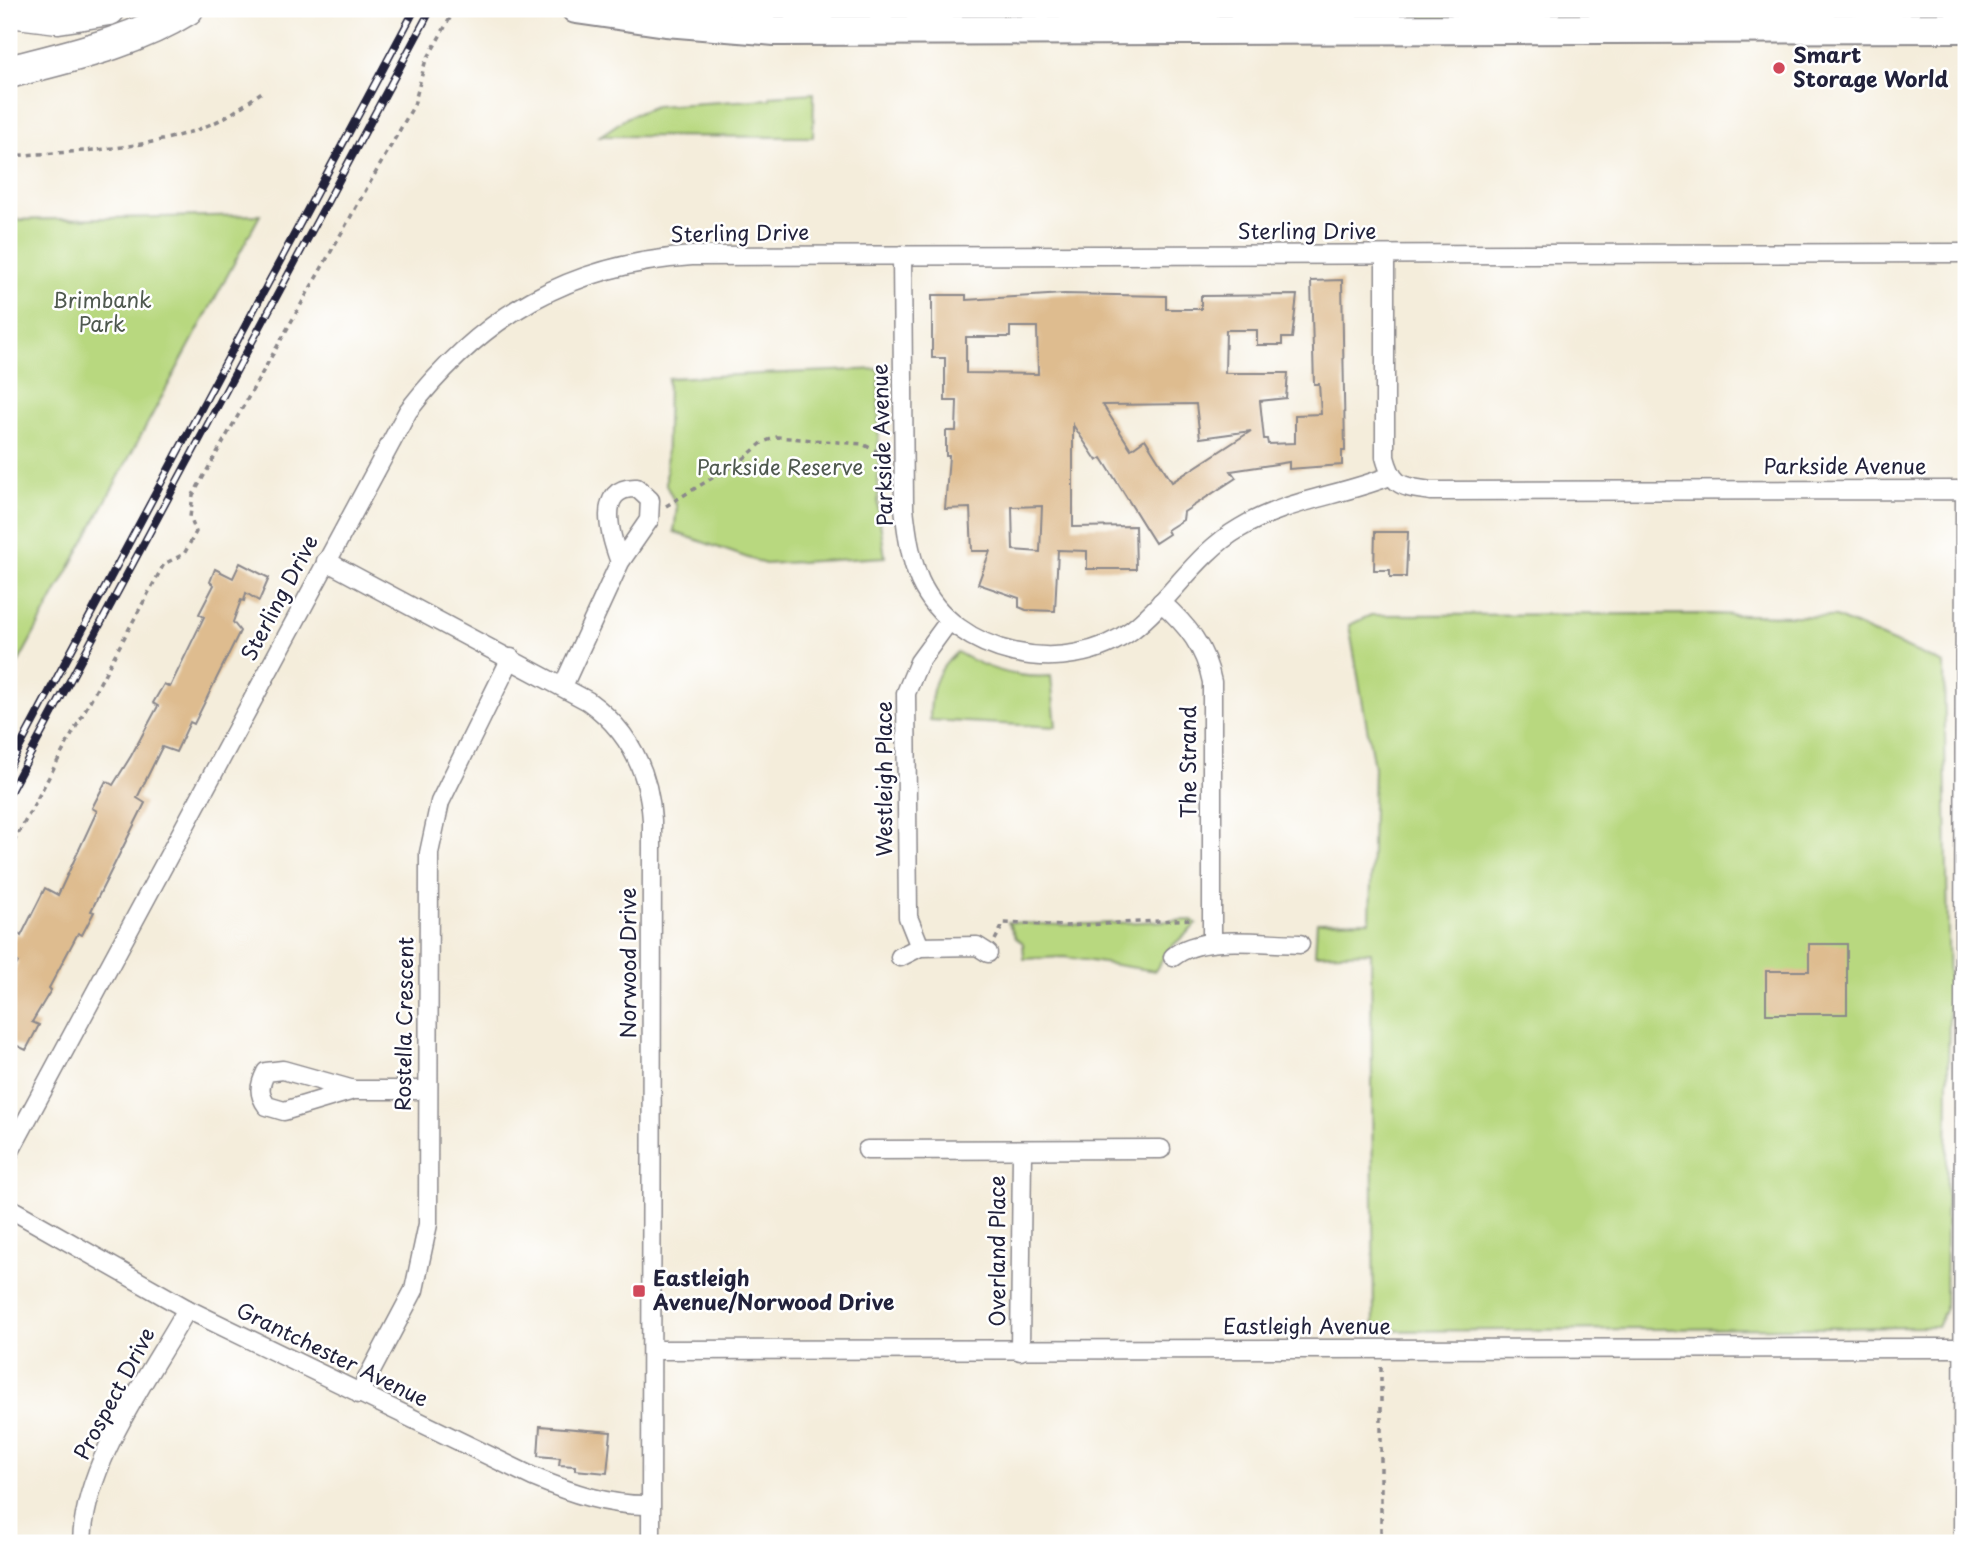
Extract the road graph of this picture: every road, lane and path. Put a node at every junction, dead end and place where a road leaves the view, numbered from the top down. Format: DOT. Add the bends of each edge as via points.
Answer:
graph roads {
  1 [pos="109,9"];
  2 [pos="187,9"];
  3 [pos="454,9"];
  4 [pos="576,9"];
  5 [pos="9,11"];
  6 [pos="1966,29"];
  7 [pos="9,72"];
  8 [pos="262,92"];
  9 [pos="9,156"];
  10 [pos="1966,253"];
  11 [pos="902,255"];
  12 [pos="1385,255"];
  13 [pos="884,454"];
  14 [pos="1390,476"];
  15 [pos="670,504"];
  16 [pos="326,561"];
  17 [pos="620,562"];
  18 [pos="1161,602"];
  19 [pos="949,621"];
  20 [pos="511,658"];
  21 [pos="563,686"];
  22 [pos="1965,741"];
  23 [pos="9,851"];
  24 [pos="1196,920"];
  25 [pos="1004,923"];
  26 [pos="1212,940"];
  27 [pos="1300,944"];
  28 [pos="920,947"];
  29 [pos="988,953"];
  30 [pos="900,957"];
  31 [pos="1173,957"];
  32 [pos="1966,976"];
  33 [pos="354,1090"];
  34 [pos="426,1090"];
  35 [pos="1161,1149"];
  36 [pos="867,1150"];
  37 [pos="1022,1152"];
  38 [pos="9,1153"];
  39 [pos="9,1209"];
  40 [pos="187,1309"];
  41 [pos="1964,1348"];
  42 [pos="652,1350"];
  43 [pos="1020,1351"];
  44 [pos="1381,1364"];
  45 [pos="359,1394"];
  46 [pos="1965,1463"];
  47 [pos="650,1504"];
  48 [pos="82,1543"];
  49 [pos="651,1543"];
  50 [pos="1381,1543"];
  51 [pos="1963,1543"];
  1 -- 5 [label="highway" via="58,17"];
  2 -- 7 [label="highway" via="115,43"];
  3 -- 23 [label="path" via="425,63 414,104 193,495 190,517 196,532 184,554 164,564"];
  4 -- 6 [label="main road" via="775,31"];
  8 -- 9 [label="path" via="213,124 183,134 105,148"];
  10 -- 12 [label="street, Sterling Drive"];
  11 -- 12 [label="street, Sterling Drive"];
  11 -- 16 [label="street, Sterling Drive" via="670,257 591,274 536,298 484,330 428,386 394,433"];
  11 -- 19 [label="street, Parkside Avenue" via="904,508 909,548 921,582"];
  12 -- 14 [label="street" via="1385,457"];
  13 -- 15 [label="path" via="862,444 777,437"];
  14 -- 18 [label="street, Parkside Avenue" via="1269,512 1237,529 1210,548"];
  14 -- 22 [label="street, Parkside Avenue" via="1400,485 1430,491 1965,490"];
  16 -- 20 [label="street, Norwood Drive"];
  16 -- 38 [label="street, Sterling Drive"];
  17 -- 21 [label="street"];
  18 -- 19 [label="street, Parkside Avenue" via="1131,630 1105,645 1075,653 1039,656 1009,652 977,640"];
  18 -- 26 [label="street, The Strand" via="1192,631 1207,657 1212,682"];
  19 -- 28 [label="street, Westleigh Place" via="919,662 906,693 908,917"];
  20 -- 21 [label="street, Norwood Drive"];
  20 -- 34 [label="street, Rostella Crescent" via="440,802 429,852"];
  21 -- 42 [label="street, Norwood Drive" via="603,712 632,744 651,803"];
  22 -- 32 [label="street, Parkside Avenue"];
  24 -- 25 [label="path" via="1067,926"];
  26 -- 27 [label="street"];
  26 -- 31 [label="street" via="1184,947"];
  28 -- 29 [label="street" via="976,946"];
  28 -- 30 [label="street"];
  32 -- 41 [label="street, Parkside Avenue"];
  33 -- 34 [label="street"];
  34 -- 45 [label="street, Rostella Crescent" via="428,1224 423,1256 414,1290"];
  35 -- 37 [label="street, Overland Place"];
  36 -- 37 [label="street, Overland Place"];
  37 -- 43 [label="street, Overland Place"];
  39 -- 40 [label="street, Grantchester Avenue"];
  40 -- 45 [label="street, Grantchester Avenue"];
  40 -- 48 [label="street, Prospect Drive" via="96,1474 82,1516"];
  41 -- 43 [label="street, Eastleigh Avenue"];
  41 -- 46 [label="street, Parkside Avenue"];
  42 -- 43 [label="street, Eastleigh Avenue"];
  42 -- 47 [label="street, Norwood Drive"];
  44 -- 50 [label="path"];
  45 -- 47 [label="street, Grantchester Avenue" via="567,1491 604,1501"];
  46 -- 51 [label="street, Parkside Avenue"];
  47 -- 49 [label="street, Norwood Drive"];
}
